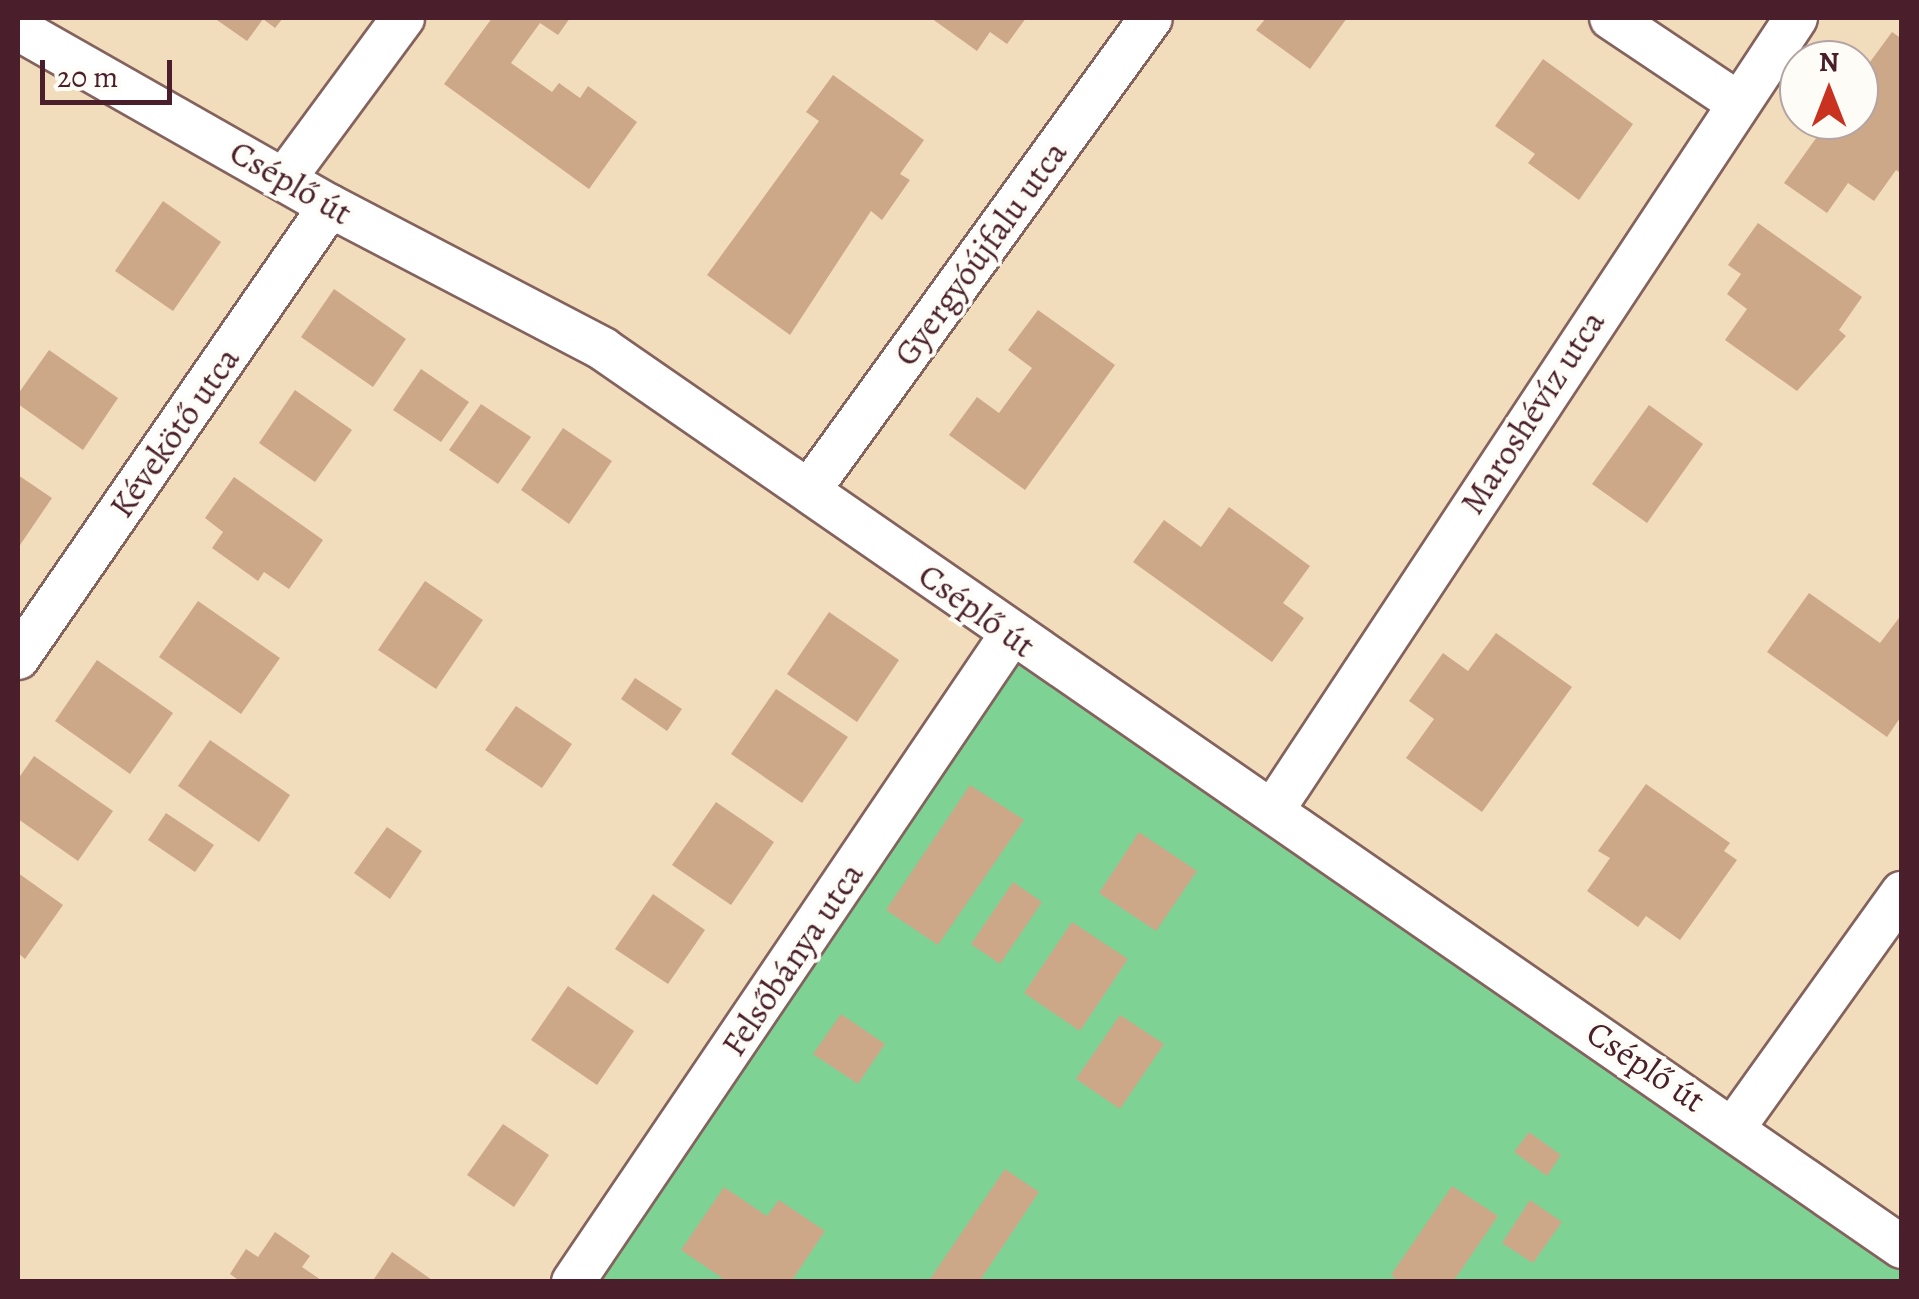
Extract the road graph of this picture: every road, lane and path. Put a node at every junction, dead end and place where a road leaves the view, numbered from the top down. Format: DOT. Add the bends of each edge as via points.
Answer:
graph roads {
  1 [pos="402,18"];
  2 [pos="1151,18"];
  3 [pos="1611,18"];
  4 [pos="1796,18"];
  5 [pos="18,30"];
  6 [pos="1735,101"];
  7 [pos="285,178"];
  8 [pos="330,206"];
  9 [pos="810,489"];
  10 [pos="1010,636"];
  11 [pos="18,658"];
  12 [pos="1273,810"];
  13 [pos="1902,893"];
  14 [pos="1735,1126"];
  15 [pos="1902,1246"];
  16 [pos="575,1281"];
  1 -- 7 [label="street"];
  2 -- 9 [label="street, Gyergyóújfalu utca"];
  3 -- 6 [label="street"];
  4 -- 6 [label="street, Maroshévíz utca"];
  5 -- 7 [label="street, Cséplő út"];
  6 -- 12 [label="street, Maroshévíz utca"];
  7 -- 8 [label="street, Cséplő út"];
  8 -- 9 [label="street, Cséplő út" via="603,349"];
  8 -- 11 [label="street, Kévekötő utca"];
  9 -- 10 [label="street, Cséplő út"];
  10 -- 12 [label="street, Cséplő út"];
  10 -- 16 [label="street, Felsőbánya utca"];
  12 -- 14 [label="street, Cséplő út"];
  13 -- 14 [label="street"];
  14 -- 15 [label="street, Cséplő út"];
}
